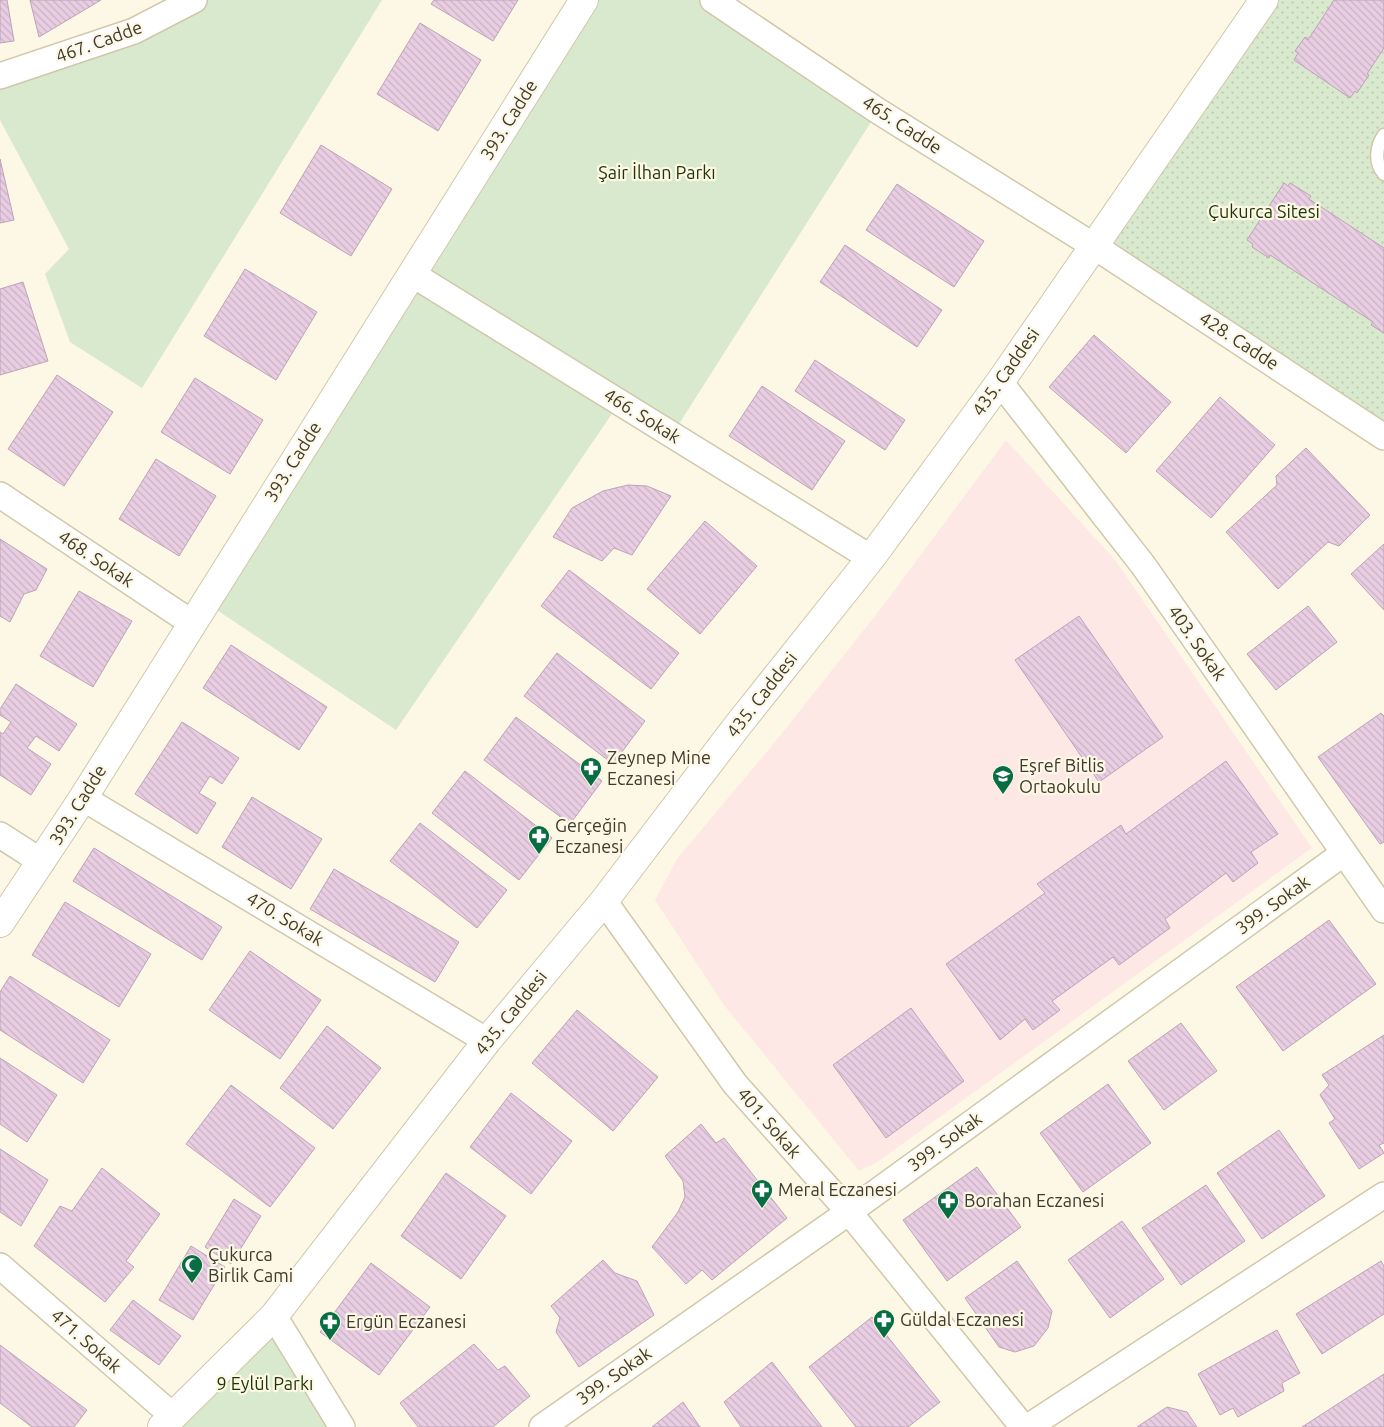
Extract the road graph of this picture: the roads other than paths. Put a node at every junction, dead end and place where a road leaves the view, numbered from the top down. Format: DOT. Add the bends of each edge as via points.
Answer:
graph roads {
  1 [pos="194,0"];
  2 [pos="584,0"];
  3 [pos="714,0"];
  4 [pos="1264,0"];
  5 [pos="0,76"];
  6 [pos="1384,135"];
  7 [pos="1384,174"];
  8 [pos="1094,246"];
  9 [pos="412,274"];
  10 [pos="1000,382"];
  11 [pos="1384,437"];
  12 [pos="0,495"];
  13 [pos="871,558"];
  14 [pos="192,623"];
  15 [pos="83,798"];
  16 [pos="0,835"];
  17 [pos="1344,853"];
  18 [pos="42,862"];
  19 [pos="604,901"];
  20 [pos="1384,910"];
  21 [pos="0,923"];
  22 [pos="487,1041"];
  23 [pos="1384,1195"];
  24 [pos="848,1212"];
  25 [pos="0,1266"];
  26 [pos="274,1316"];
  27 [pos="167,1422"];
  28 [pos="342,1427"];
  29 [pos="542,1427"];
  30 [pos="1023,1427"];
  31 [pos="1028,1427"];
  1 -- 5 [label="street, 467. Cadde" via="134,31"];
  2 -- 9 [label="street, 393. Cadde"];
  3 -- 8 [label="street, 465. Cadde" via="878,111"];
  4 -- 8 [label="street, 435. Caddesi"];
  6 -- 7 [label="lane" via="1377,157"];
  8 -- 10 [label="street, 435. Caddesi"];
  8 -- 11 [label="street, 428. Cadde"];
  9 -- 13 [label="street, 466. Sokak"];
  9 -- 14 [label="street, 393. Cadde"];
  10 -- 13 [label="street, 435. Caddesi"];
  10 -- 17 [label="street, 403. Sokak" via="1143,565"];
  12 -- 14 [label="street, 468. Sokak"];
  13 -- 19 [label="street, 435. Caddesi"];
  14 -- 15 [label="street, 393. Cadde"];
  15 -- 18 [label="street, 393. Cadde"];
  15 -- 22 [label="street, 470. Sokak"];
  16 -- 18 [label="street"];
  17 -- 20 [label="street, 403. Sokak"];
  17 -- 24 [label="street, 399. Sokak"];
  18 -- 21 [label="street, 393. Cadde"];
  19 -- 22 [label="street, 435. Caddesi"];
  19 -- 24 [label="street, 401. Sokak" via="735,1084"];
  22 -- 26 [label="street, 435. Caddesi"];
  23 -- 31 [label="street"];
  24 -- 29 [label="street, 399. Sokak"];
  24 -- 30 [label="street, 401. Sokak"];
  25 -- 27 [label="street, 471. Sokak"];
  26 -- 27 [label="street, 435. Caddesi"];
  26 -- 28 [label="street"];
}
